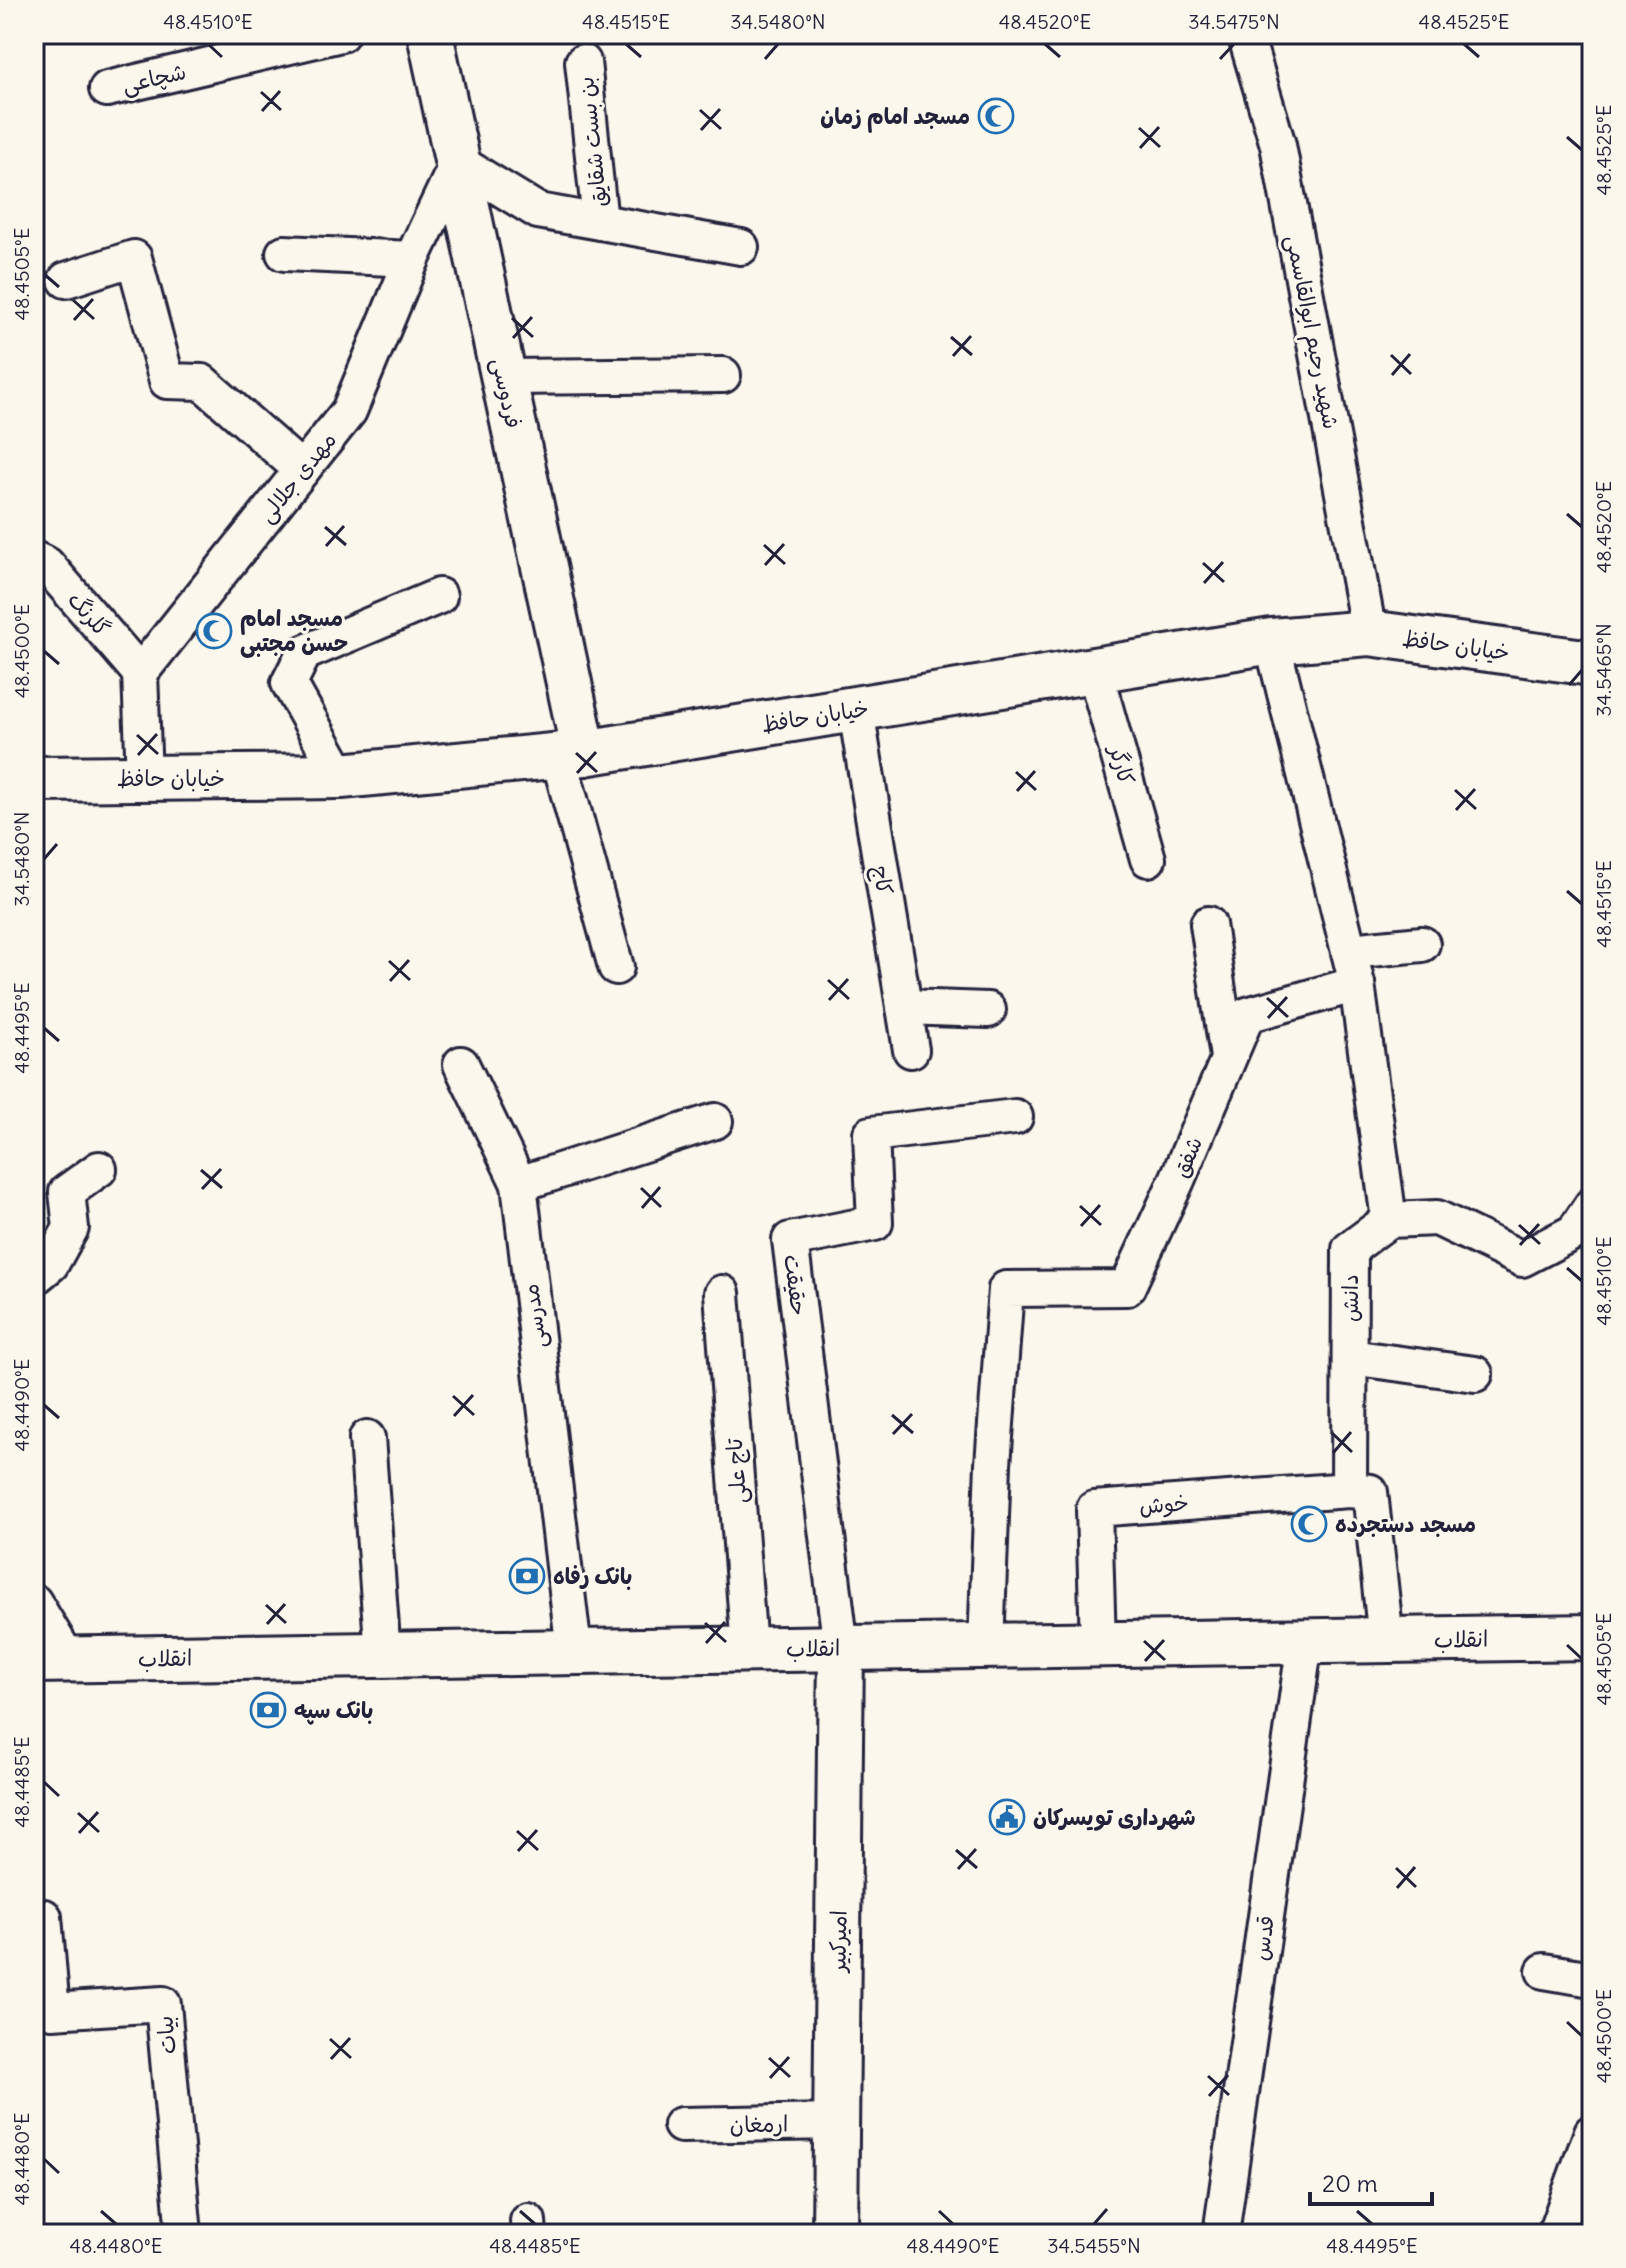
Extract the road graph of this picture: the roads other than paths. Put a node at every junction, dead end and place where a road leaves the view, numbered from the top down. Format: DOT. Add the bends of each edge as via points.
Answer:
graph roads {
  1 [pos="341,34"];
  2 [pos="430,34"];
  3 [pos="1245,34"];
  4 [pos="583,62"];
  5 [pos="107,89"];
  6 [pos="458,162"];
  7 [pos="600,222"];
  8 [pos="741,247"];
  9 [pos="284,253"];
  10 [pos="412,259"];
  11 [pos="66,280"];
  12 [pos="723,375"];
  13 [pos="504,377"];
  14 [pos="302,470"];
  15 [pos="34,559"];
  16 [pos="439,596"];
  17 [pos="1369,633"];
  18 [pos="1272,641"];
  19 [pos="1592,663"];
  20 [pos="1095,672"];
  21 [pos="140,673"];
  22 [pos="856,710"];
  23 [pos="571,754"];
  24 [pos="341,776"];
  25 [pos="144,778"];
  26 [pos="34,779"];
  27 [pos="1148,859"];
  28 [pos="1208,924"];
  29 [pos="1422,944"];
  30 [pos="1349,951"];
  31 [pos="616,967"];
  32 [pos="1357,984"];
  33 [pos="904,1007"];
  34 [pos="988,1010"];
  35 [pos="911,1050"];
  36 [pos="1228,1057"];
  37 [pos="461,1064"];
  38 [pos="1015,1117"];
  39 [pos="715,1121"];
  40 [pos="99,1169"];
  41 [pos="519,1184"];
  42 [pos="1592,1205"];
  43 [pos="1389,1220"];
  44 [pos="34,1278"];
  45 [pos="722,1293"];
  46 [pos="1350,1357"];
  47 [pos="1475,1374"];
  48 [pos="367,1438"];
  49 [pos="1359,1491"];
  50 [pos="34,1602"];
  51 [pos="1592,1637"];
  52 [pos="1386,1640"];
  53 [pos="1305,1641"];
  54 [pos="1098,1644"];
  55 [pos="986,1646"];
  56 [pos="841,1648"];
  57 [pos="749,1649"];
  58 [pos="574,1651"];
  59 [pos="383,1655"];
  60 [pos="51,1660"];
  61 [pos="34,1916"];
  62 [pos="1544,1971"];
  63 [pos="1592,1979"];
  64 [pos="836,2122"];
  65 [pos="681,2125"];
  66 [pos="1592,2132"];
  67 [pos="184,2234"];
  68 [pos="835,2234"];
  69 [pos="1221,2234"];
  70 [pos="1555,2234"];
  1 -- 5 [label="street, شچاعی"];
  2 -- 6 [label="main road, فردوسی"];
  3 -- 17 [label="street, شهید رحیم ابوالقاسمی" via="1278,145"];
  4 -- 7 [label="street, بن بست شقایق"];
  6 -- 7 [label="street" via="538,211"];
  6 -- 10 [label="street, مهدی جلالی"];
  6 -- 13 [label="main road, فردوسی"];
  7 -- 8 [label="street"];
  9 -- 10 [label="street"];
  10 -- 14 [label="street, مهدی جلالی" via="349,411"];
  11 -- 14 [label="street" via="134,258 167,381 202,382"];
  12 -- 13 [label="street"];
  13 -- 23 [label="main road, فردوسی"];
  14 -- 21 [label="street, مهدی جلالی"];
  15 -- 21 [label="street, گلرنگ" via="47,565"];
  16 -- 24 [label="street" via="304,653 289,683"];
  17 -- 18 [label="main road, خیابان حافظ"];
  17 -- 19 [label="main road, خیابان حافظ"];
  18 -- 20 [label="main road, خیابان حافظ"];
  18 -- 30 [label="street"];
  20 -- 22 [label="main road, خیابان حافظ"];
  20 -- 27 [label="street, کارگر"];
  21 -- 25 [label="street"];
  22 -- 23 [label="main road, خیابان حافظ"];
  22 -- 33 [label="street, کاج"];
  23 -- 24 [label="main road, خیابان حافظ"];
  23 -- 31 [label="street"];
  24 -- 25 [label="main road, خیابان حافظ"];
  25 -- 26 [label="main road, خیابان حافظ"];
  28 -- 36 [label="street"];
  29 -- 30 [label="street"];
  30 -- 32 [label="street"];
  32 -- 36 [label="street, شفق" via="1247,1015"];
  32 -- 43 [label="street"];
  33 -- 34 [label="street"];
  33 -- 35 [label="street, کاج"];
  36 -- 55 [label="street, شفق" via="1127,1288 1006,1289"];
  37 -- 41 [label="street, مدرسی"];
  38 -- 56 [label="street, حقیقت" via="871,1134 875,1223 790,1240"];
  39 -- 41 [label="street"];
  40 -- 44 [label="street" via="67,1192 71,1228 51,1264"];
  41 -- 58 [label="street, مدرسی"];
  42 -- 43 [label="street" via="1574,1232 1522,1259 1437,1218"];
  43 -- 46 [label="street, دانش" via="1350,1249"];
  45 -- 57 [label="street, تاج علی"];
  46 -- 47 [label="street"];
  46 -- 49 [label="street, دانش"];
  48 -- 59 [label="street"];
  49 -- 52 [label="street, دانش"];
  49 -- 54 [label="street, خوش" via="1094,1509"];
  50 -- 60 [label="street"];
  51 -- 52 [label="main road, انقلاب"];
  52 -- 53 [label="main road, انقلاب"];
  53 -- 54 [label="main road, انقلاب"];
  53 -- 69 [label="street, قدس"];
  54 -- 55 [label="main road, انقلاب"];
  55 -- 56 [label="main road, انقلاب"];
  56 -- 57 [label="main road, انقلاب"];
  56 -- 64 [label="main road, امیرکبیر"];
  57 -- 58 [label="main road, انقلاب"];
  58 -- 59 [label="main road, انقلاب"];
  59 -- 60 [label="main road, انقلاب"];
  61 -- 67 [label="street, بیات" via="44,1917 52,2011 163,2004"];
  62 -- 63 [label="street"];
  64 -- 65 [label="street, ارمغان"];
  64 -- 68 [label="main road, امیرکبیر"];
  66 -- 70 [label="street"];
}
